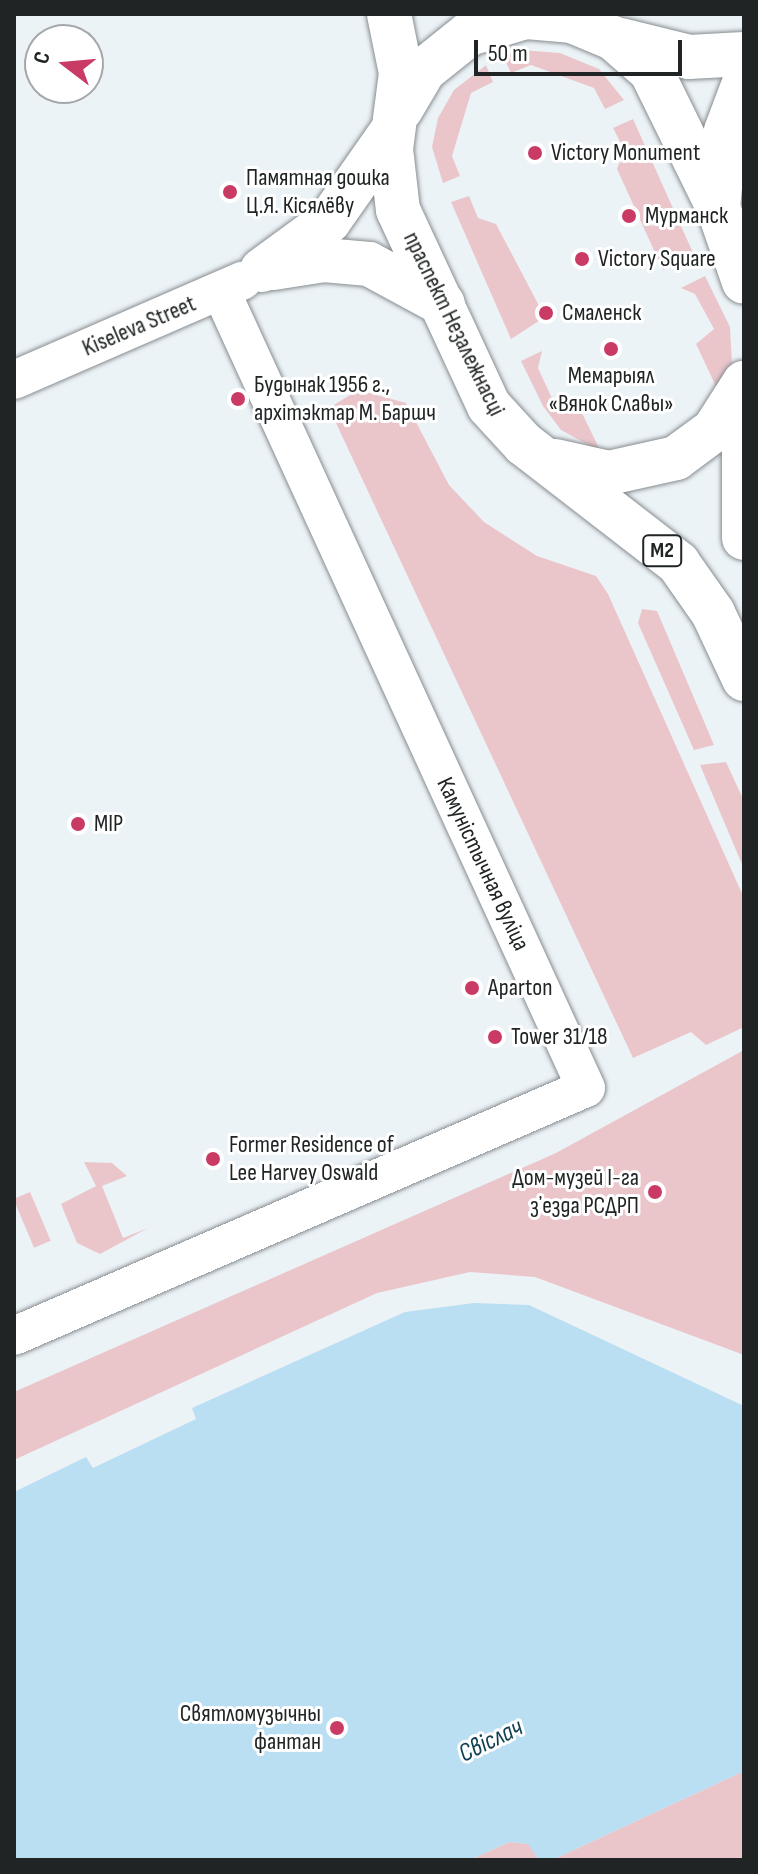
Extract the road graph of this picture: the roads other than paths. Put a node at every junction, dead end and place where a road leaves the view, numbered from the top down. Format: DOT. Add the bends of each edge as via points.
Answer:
graph roads {
  1 [pos="389,14"];
  2 [pos="563,18"];
  3 [pos="613,38"];
  4 [pos="744,54"];
  5 [pos="744,83"];
  6 [pos="398,117"];
  7 [pos="718,207"];
  8 [pos="262,270"];
  9 [pos="744,282"];
  10 [pos="221,291"];
  11 [pos="443,304"];
  12 [pos="14,380"];
  13 [pos="744,383"];
  14 [pos="744,410"];
  15 [pos="542,456"];
  16 [pos="744,538"];
  17 [pos="744,679"];
  18 [pos="14,1336"];
  1 -- 6 [label="main road, праспект Незалежнасці / М2"];
  2 -- 3 [label="main road, М2"];
  2 -- 6 [label="main road, М2" via="525,17 469,34 424,70"];
  3 -- 4 [label="main road" via="689,57"];
  3 -- 7 [label="main road, М2" via="651,71"];
  5 -- 7 [label="main road" via="726,131"];
  6 -- 8 [label="main road" via="345,205"];
  6 -- 11 [label="main road, праспект Незалежнасці / М2" via="391,168 398,210"];
  7 -- 9 [label="main road, М2"];
  8 -- 10 [label="street, Kiseleva Street"];
  8 -- 11 [label="main road" via="324,260 369,264"];
  10 -- 12 [label="street, Kiseleva Street"];
  10 -- 18 [label="street, Камуністычная вуліца" via="586,1088"];
  11 -- 15 [label="main road, праспект Незалежнасці / М2" via="489,406"];
  13 -- 15 [label="main road, М2" via="714,430 655,466 609,473"];
  14 -- 16 [label="main road"];
  15 -- 17 [label="main road, праспект Незалежнасці / М2" via="678,563 713,613"];
}
